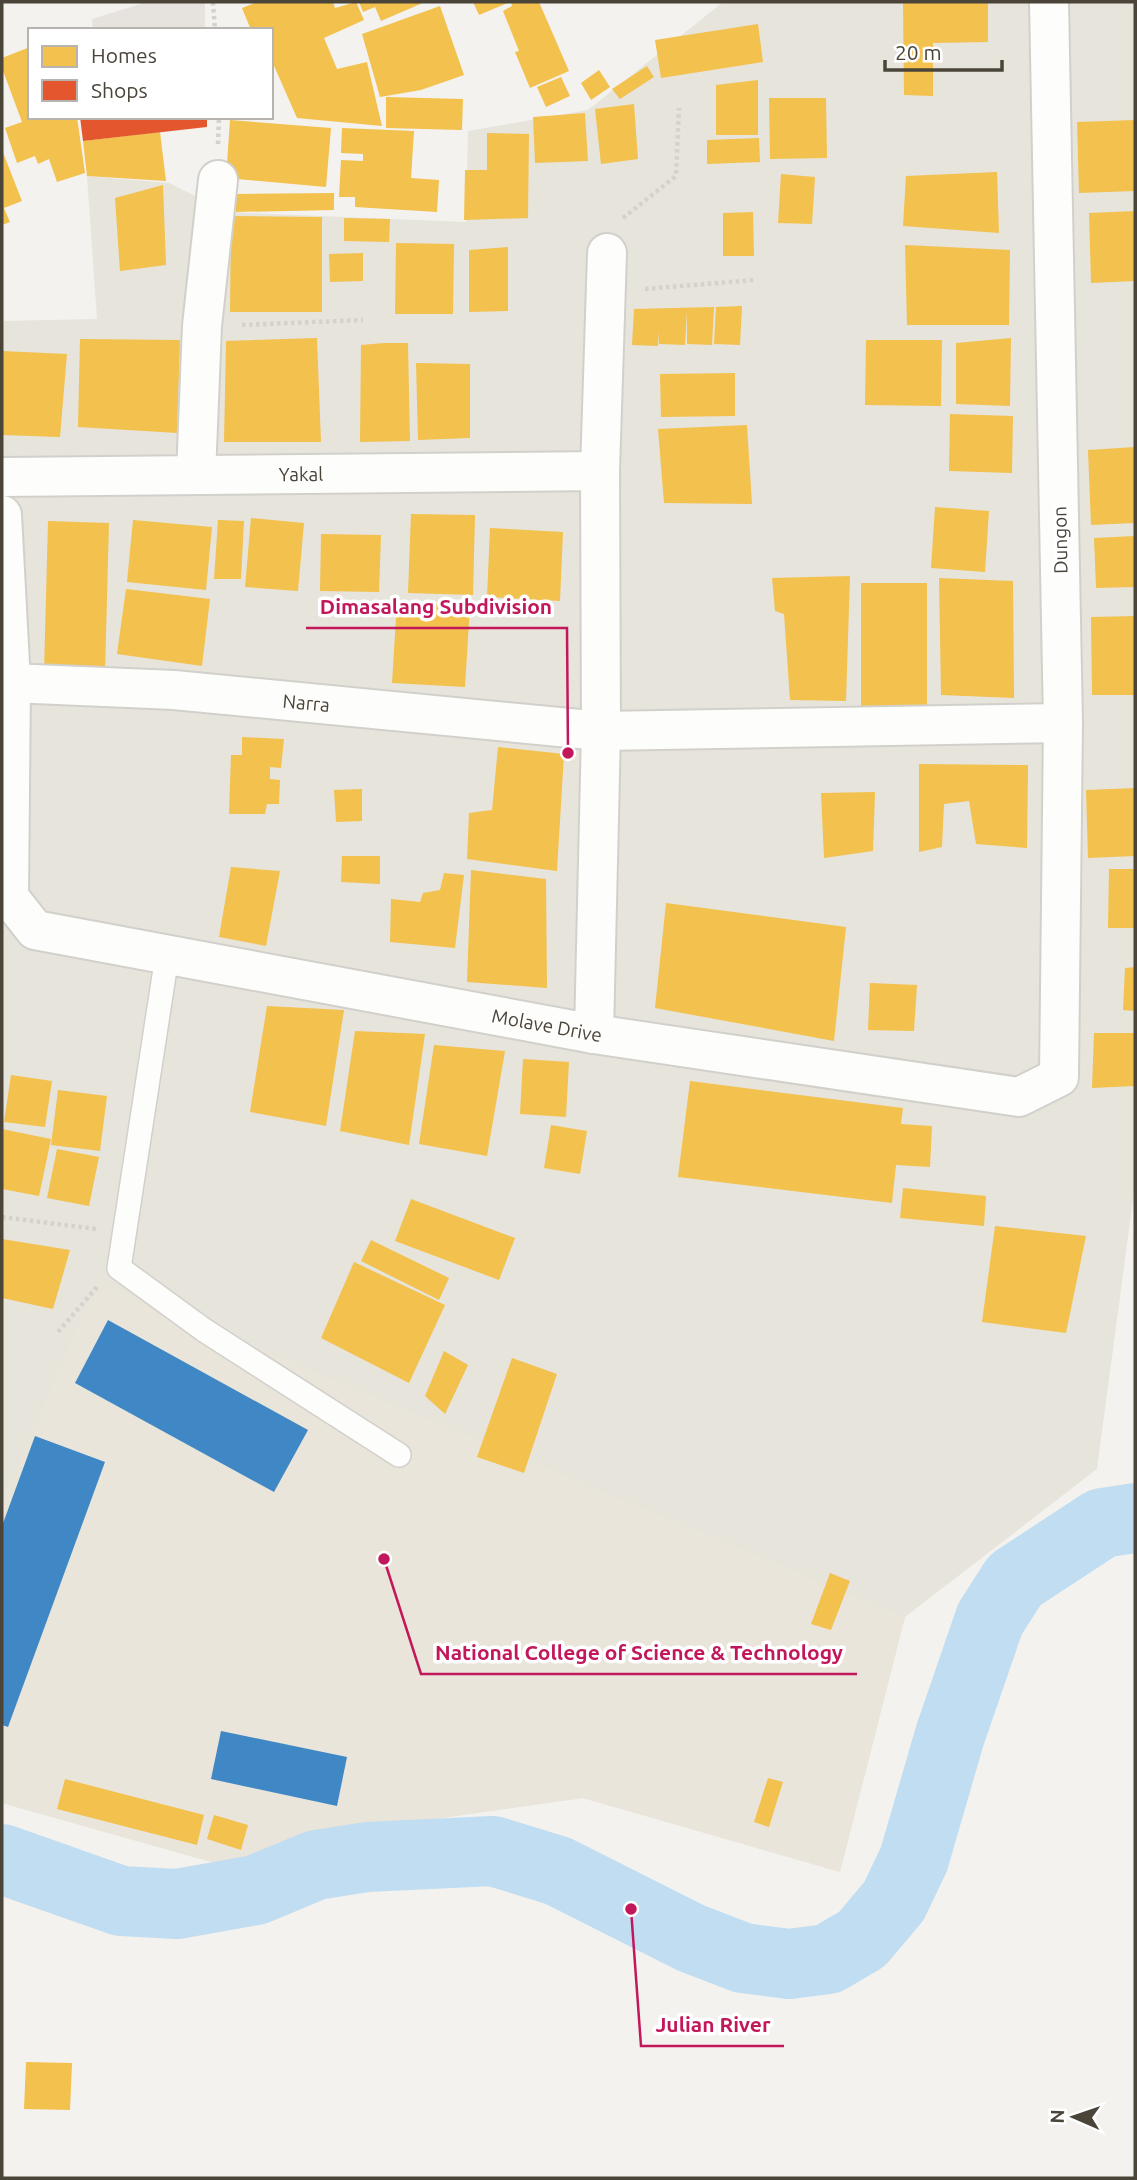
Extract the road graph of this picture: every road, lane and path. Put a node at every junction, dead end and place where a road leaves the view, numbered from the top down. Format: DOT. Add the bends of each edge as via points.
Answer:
graph roads {
  1 [pos="213,2"];
  2 [pos="1049,2"];
  3 [pos="215,28"];
  4 [pos="679,108"];
  5 [pos="218,180"];
  6 [pos="612,238"];
  7 [pos="754,280"];
  8 [pos="606,292"];
  9 [pos="363,320"];
  10 [pos="202,327"];
  11 [pos="600,471"];
  12 [pos="196,475"];
  13 [pos="2,477"];
  14 [pos="2,515"];
  15 [pos="10,683"];
  16 [pos="1063,723"];
  17 [pos="601,731"];
  18 [pos="167,956"];
  19 [pos="594,1034"];
  20 [pos="1059,1077"];
  21 [pos="2,1217"];
  22 [pos="124,1232"];
  23 [pos="119,1268"];
  24 [pos="58,1332"];
  25 [pos="399,1455"];
  1 -- 3 [label="path"];
  2 -- 16 [label="street, Dungon"];
  4 -- 6 [label="path" via="676,176"];
  5 -- 10 [label="street"];
  6 -- 8 [label="street"];
  7 -- 8 [label="path"];
  8 -- 11 [label="street"];
  9 -- 10 [label="path"];
  10 -- 12 [label="street"];
  11 -- 12 [label="street, Yakal"];
  11 -- 17 [label="street"];
  12 -- 13 [label="street, Yakal"];
  14 -- 15 [label="street"];
  15 -- 17 [label="street, Narra" via="174,690"];
  15 -- 18 [label="street, Molave Drive" via="9,897 35,930"];
  16 -- 17 [label="street, Narra"];
  16 -- 20 [label="street, Dungon"];
  17 -- 19 [label="street"];
  18 -- 19 [label="street, Molave Drive"];
  18 -- 22 [label="lane"];
  19 -- 20 [label="street, Molave Drive" via="1019,1097"];
  21 -- 22 [label="path"];
  22 -- 23 [label="lane"];
  23 -- 24 [label="path"];
  23 -- 25 [label="lane" via="204,1330"];
}
